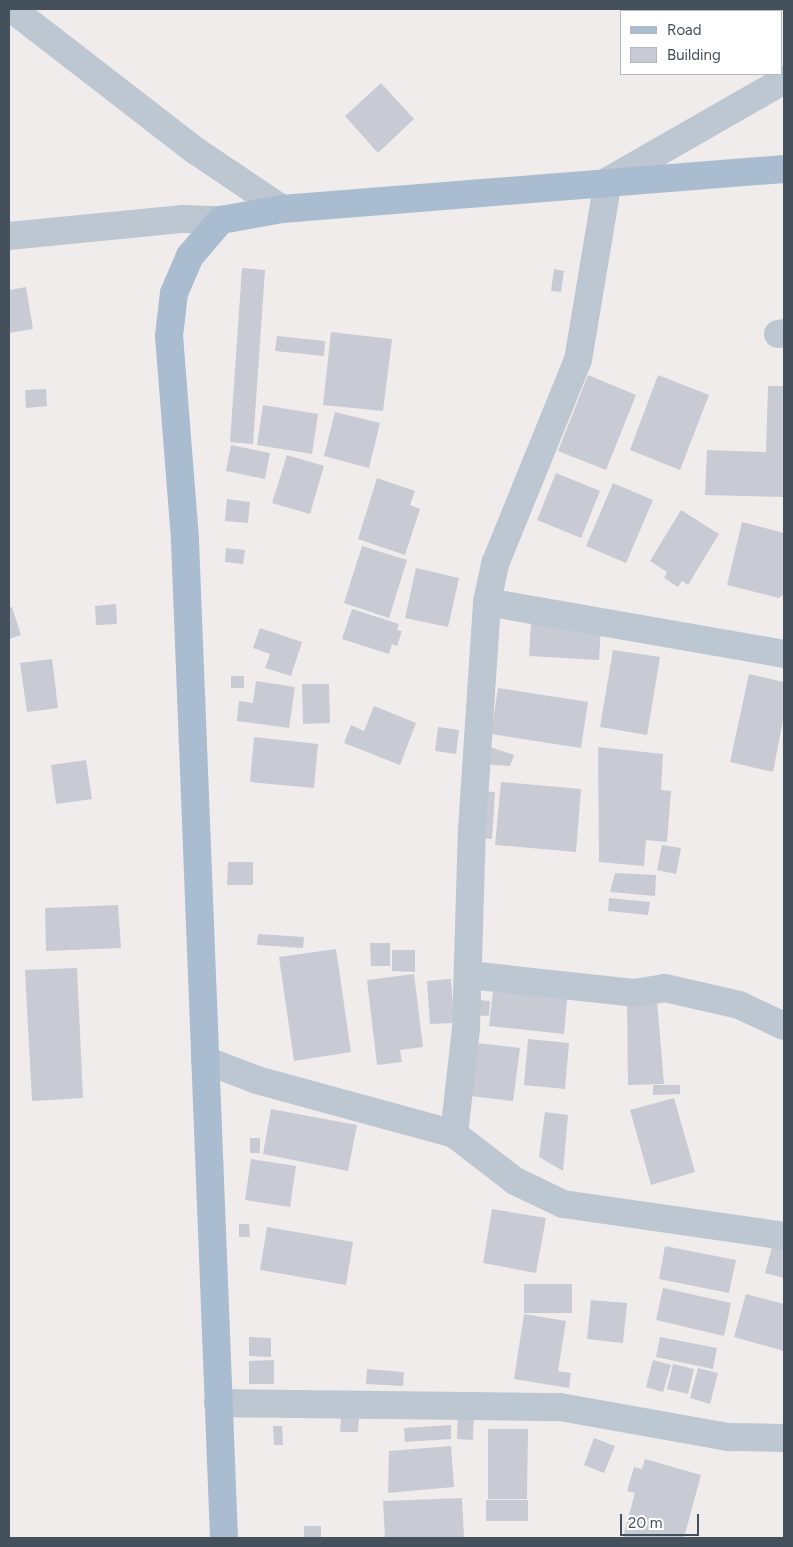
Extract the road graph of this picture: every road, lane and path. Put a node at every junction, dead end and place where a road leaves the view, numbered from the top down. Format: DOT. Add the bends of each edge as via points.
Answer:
graph roads {
  1 [pos="12,9"];
  2 [pos="784,80"];
  3 [pos="784,169"];
  4 [pos="608,181"];
  5 [pos="282,209"];
  6 [pos="221,220"];
  7 [pos="9,236"];
  8 [pos="486,602"];
  9 [pos="784,654"];
  10 [pos="469,975"];
  11 [pos="784,1026"];
  12 [pos="205,1060"];
  13 [pos="454,1134"];
  14 [pos="784,1236"];
  15 [pos="218,1403"];
  16 [pos="784,1438"];
  17 [pos="224,1538"];
  1 -- 5 [label="street" via="196,151"];
  2 -- 4 [label="street"];
  3 -- 4 [label="main road"];
  4 -- 5 [label="main road"];
  4 -- 8 [label="street" via="578,360 495,564"];
  5 -- 6 [label="main road"];
  6 -- 7 [label="street" via="182,219"];
  6 -- 12 [label="main road" via="190,256 174,293 170,336 185,548"];
  8 -- 9 [label="street"];
  8 -- 10 [label="street" via="472,829"];
  10 -- 11 [label="street" via="634,993 665,988 739,1005"];
  10 -- 13 [label="street"];
  12 -- 13 [label="street" via="257,1080"];
  12 -- 15 [label="main road"];
  13 -- 14 [label="street" via="515,1181 563,1204"];
  15 -- 16 [label="street" via="560,1407 729,1436"];
  15 -- 17 [label="main road"];
}
